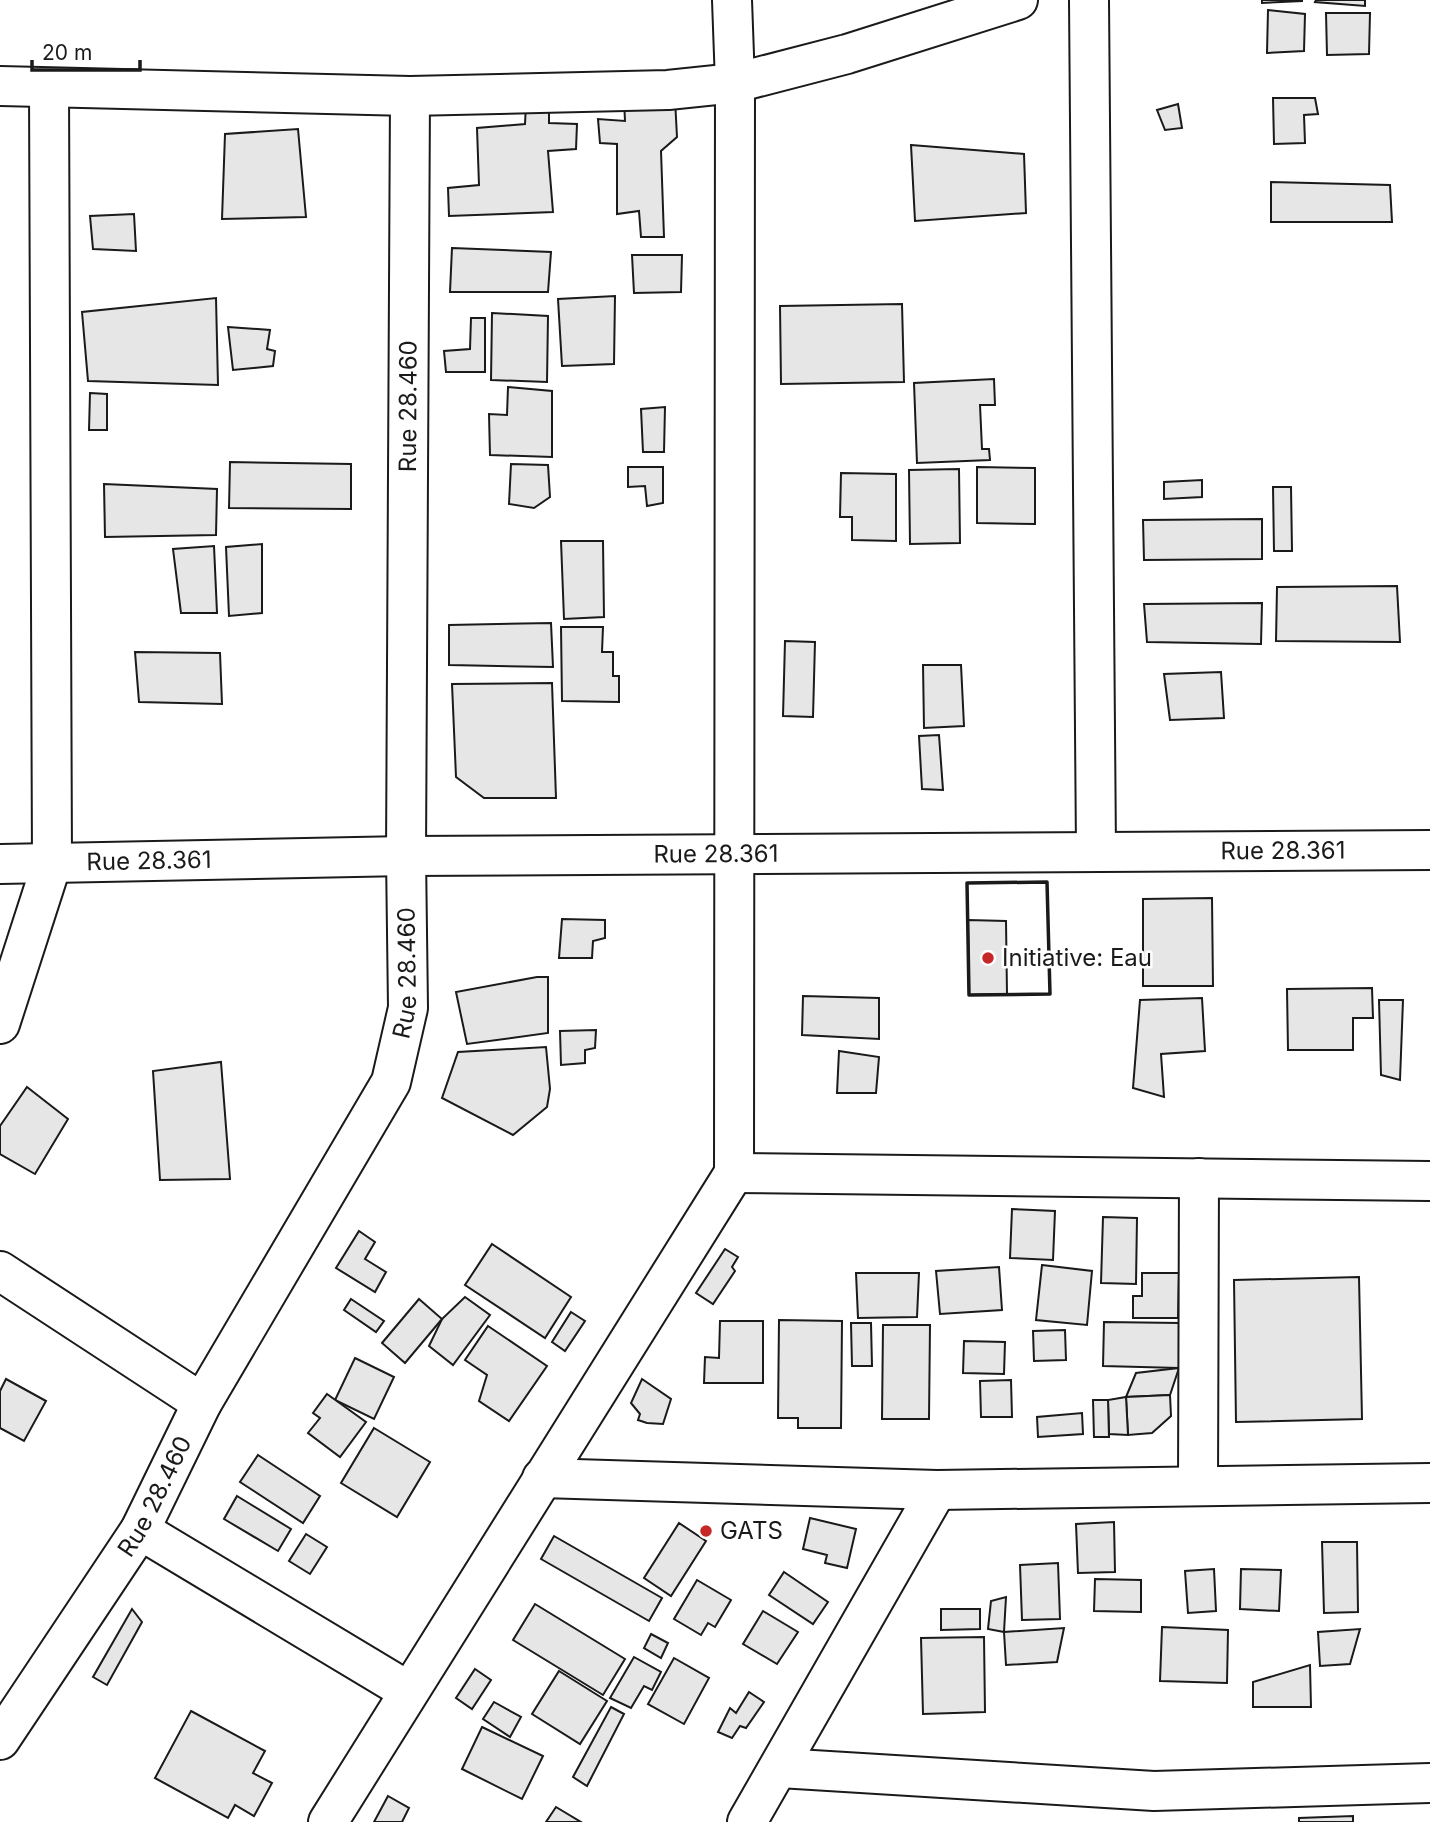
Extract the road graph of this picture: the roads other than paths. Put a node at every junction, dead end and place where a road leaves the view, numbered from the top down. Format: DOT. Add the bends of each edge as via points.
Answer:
graph roads {
  1 [pos="1018,0"];
  2 [pos="1089,0"];
  3 [pos="733,10"];
  4 [pos="735,83"];
  5 [pos="0,86"];
  6 [pos="48,88"];
  7 [pos="410,96"];
  8 [pos="1430,850"];
  9 [pos="1096,851"];
  10 [pos="406,856"];
  11 [pos="734,856"];
  12 [pos="51,863"];
  13 [pos="0,864"];
  14 [pos="0,1024"];
  15 [pos="734,1172"];
  16 [pos="1199,1178"];
  17 [pos="1430,1181"];
  18 [pos="0,1271"];
  19 [pos="202,1404"];
  20 [pos="542,1478"];
  21 [pos="1430,1483"];
  22 [pos="1198,1486"];
  23 [pos="937,1490"];
  24 [pos="140,1530"];
  25 [pos="408,1691"];
  26 [pos="0,1740"];
  27 [pos="780,1768"];
  28 [pos="1430,1783"];
  29 [pos="1154,1806"];
  30 [pos="328,1822"];
  31 [pos="747,1822"];
  1 -- 4 [label="street" via="847,54"];
  2 -- 9 [label="street"];
  3 -- 4 [label="street"];
  4 -- 7 [label="street" via="668,90"];
  4 -- 11 [label="street"];
  5 -- 6 [label="street"];
  6 -- 7 [label="street"];
  6 -- 12 [label="street"];
  7 -- 10 [label="street, Rue 28.460"];
  8 -- 9 [label="street, Rue 28.361"];
  9 -- 11 [label="street, Rue 28.361"];
  10 -- 11 [label="street, Rue 28.361"];
  10 -- 12 [label="street, Rue 28.361"];
  10 -- 19 [label="street, Rue 28.460" via="408,1008 391,1082"];
  11 -- 15 [label="street"];
  12 -- 13 [label="street, Rue 28.361"];
  12 -- 14 [label="street"];
  15 -- 16 [label="street"];
  15 -- 20 [label="street"];
  16 -- 17 [label="street"];
  16 -- 22 [label="street"];
  18 -- 19 [label="street"];
  19 -- 24 [label="street, Rue 28.460"];
  20 -- 23 [label="street"];
  20 -- 25 [label="street"];
  21 -- 22 [label="street"];
  22 -- 23 [label="street"];
  23 -- 27 [label="street"];
  24 -- 25 [label="street"];
  24 -- 26 [label="street, Rue 28.460"];
  25 -- 30 [label="street"];
  27 -- 29 [label="street"];
  27 -- 31 [label="street"];
  28 -- 29 [label="street"];
}
